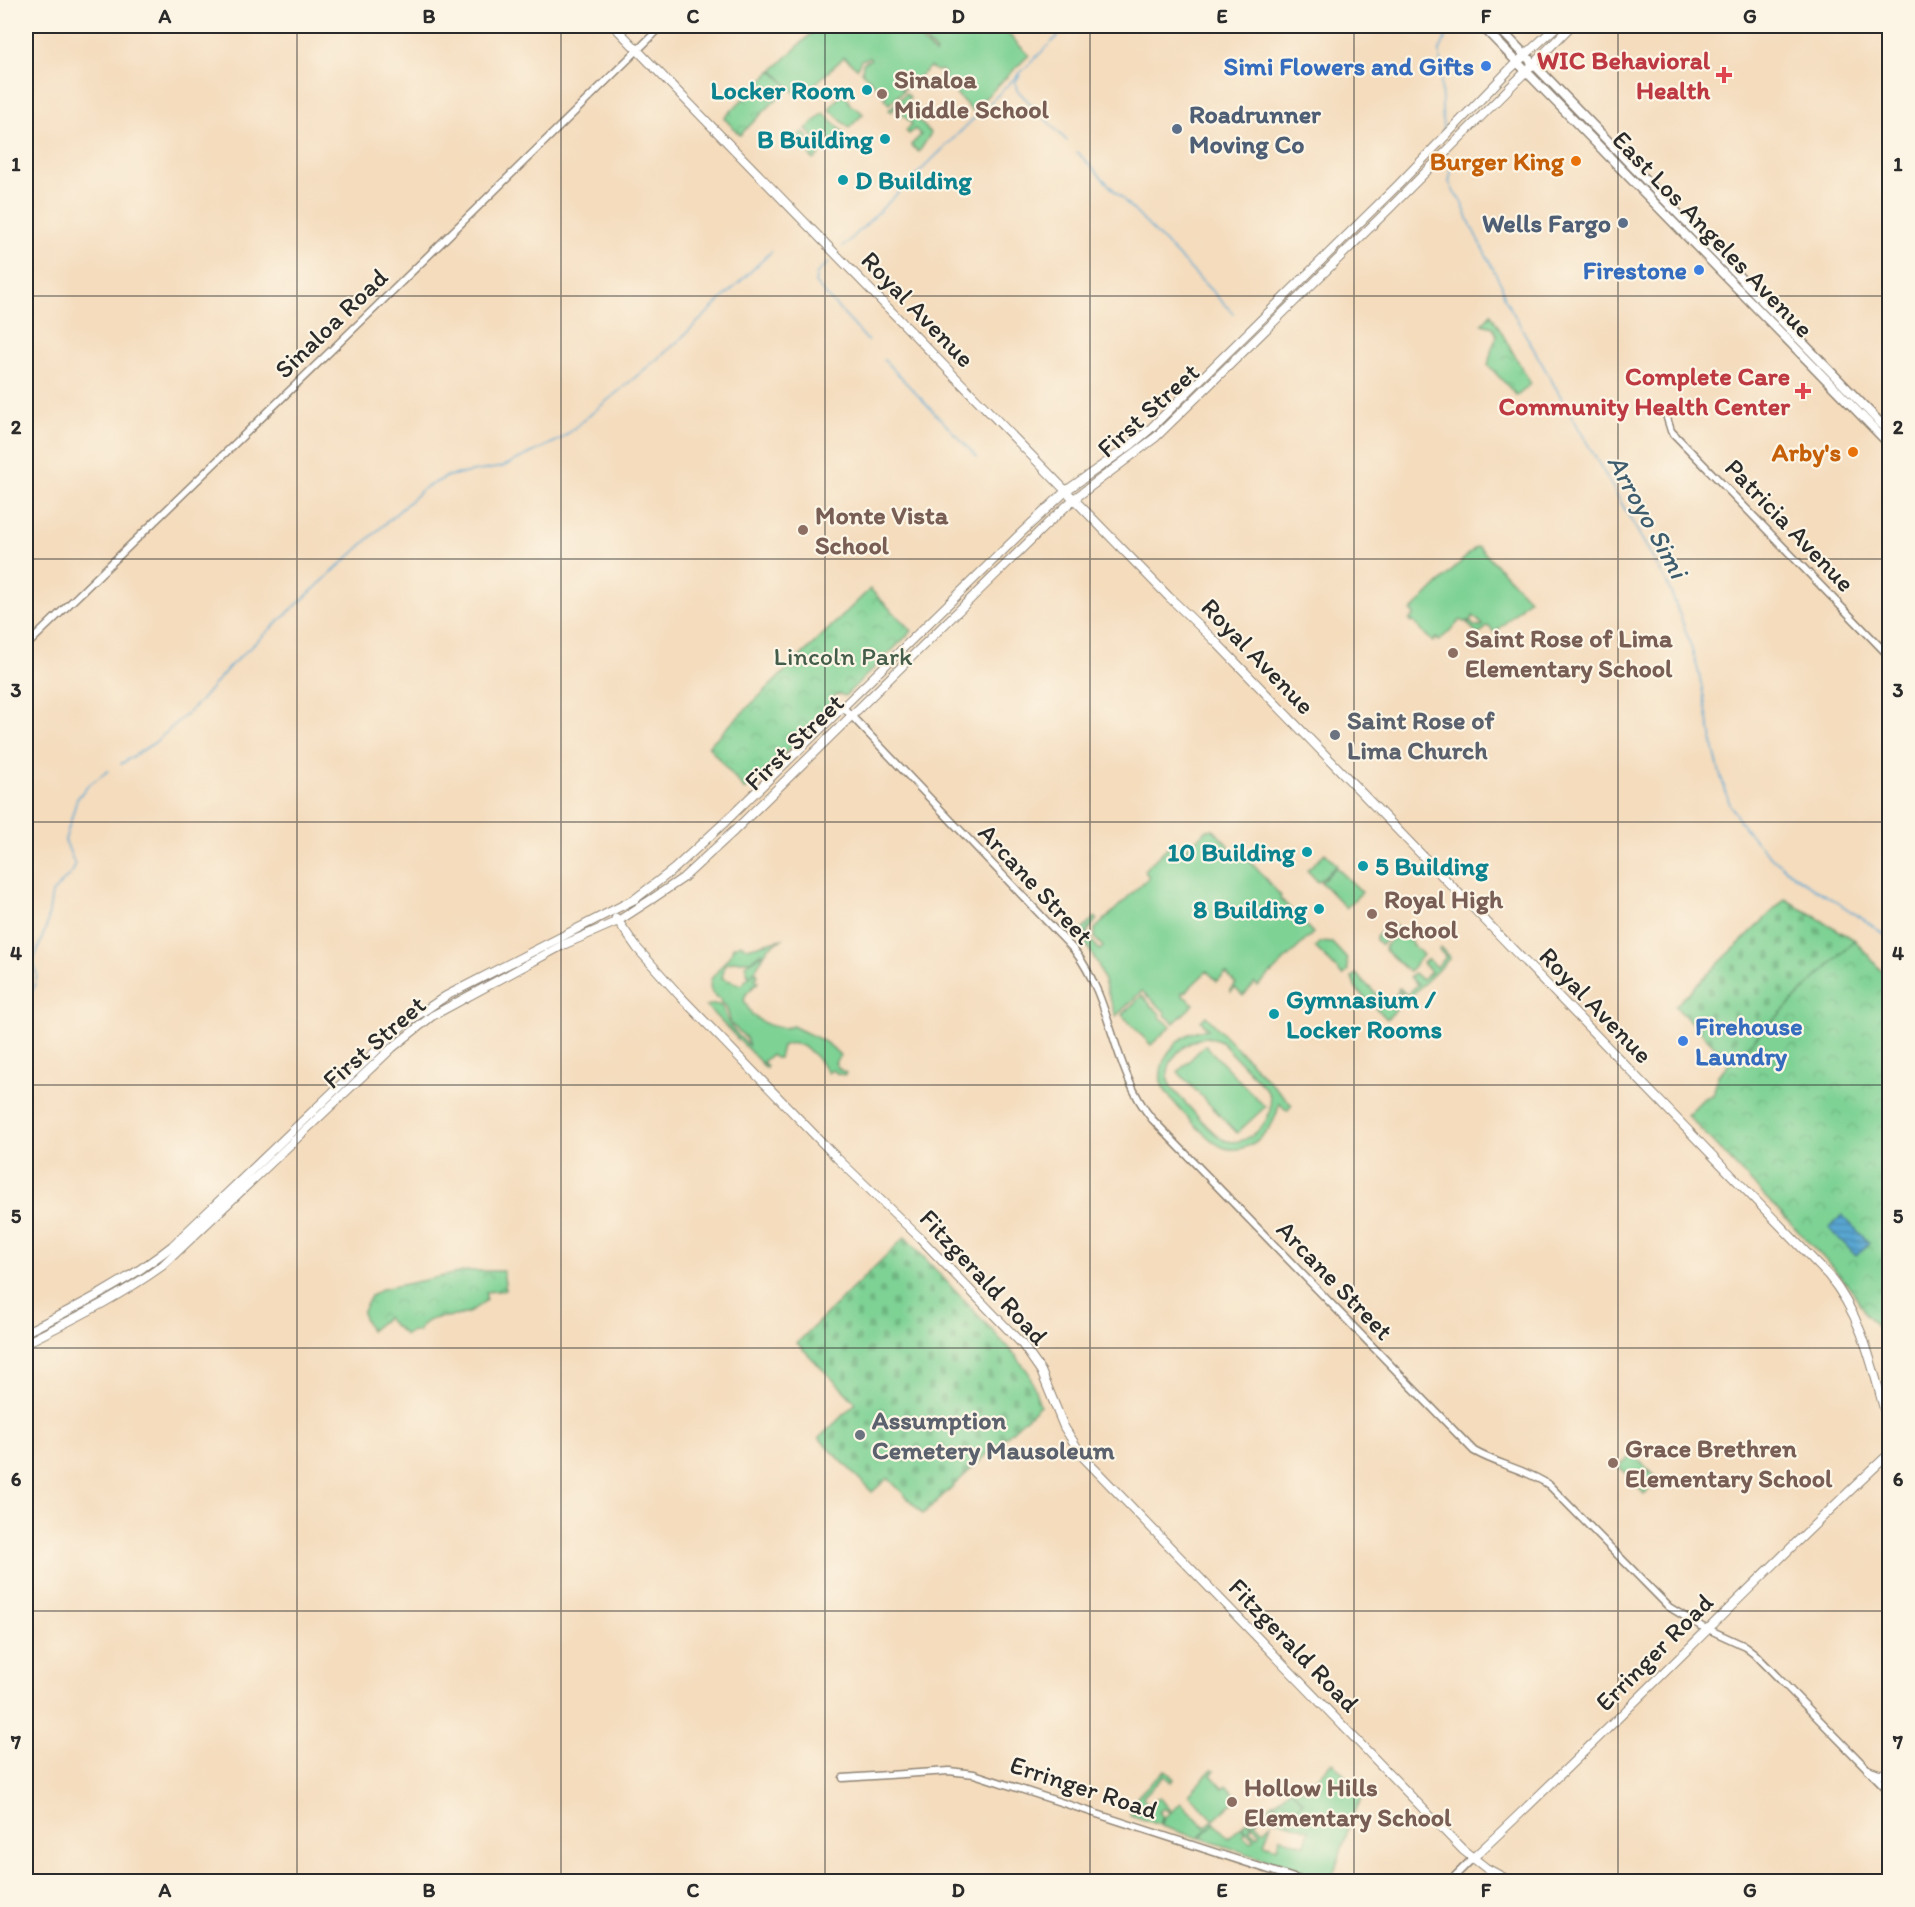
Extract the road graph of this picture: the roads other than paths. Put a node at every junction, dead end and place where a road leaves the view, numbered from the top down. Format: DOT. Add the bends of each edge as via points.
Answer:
graph roads {
  1 [pos="614,26"];
  2 [pos="662,26"];
  3 [pos="1482,26"];
  4 [pos="1497,26"];
  5 [pos="1557,26"];
  6 [pos="1571,26"];
  7 [pos="637,50"];
  8 [pos="1526,55"];
  9 [pos="1518,62"];
  10 [pos="1533,62"];
  11 [pos="1525,70"];
  12 [pos="1869,411"];
  13 [pos="1667,418"];
  14 [pos="1865,420"];
  15 [pos="1890,433"];
  16 [pos="1890,445"];
  17 [pos="1067,490"];
  18 [pos="1074,499"];
  19 [pos="26,646"];
  20 [pos="1890,657"];
  21 [pos="843,707"];
  22 [pos="851,715"];
  23 [pos="612,911"];
  24 [pos="618,921"];
  25 [pos="26,1332"];
  26 [pos="26,1343"];
  27 [pos="1883,1406"];
  28 [pos="1890,1415"];
  29 [pos="1890,1430"];
  30 [pos="1890,1453"];
  31 [pos="1710,1629"];
  32 [pos="1869,1770"];
  33 [pos="1890,1773"];
  34 [pos="843,1778"];
  35 [pos="1890,1792"];
  36 [pos="1473,1858"];
  37 [pos="1306,1881"];
  38 [pos="1449,1881"];
  39 [pos="1512,1881"];
  1 -- 7 [label="main road, Royal Avenue"];
  2 -- 7 [label="street, Sinaloa Road"];
  3 -- 9 [label="main road, East Los Angeles Avenue"];
  4 -- 8 [label="main road, East Los Angeles Avenue"];
  5 -- 8 [label="main road, First Street"];
  6 -- 10 [label="main road, First Street"];
  7 -- 17 [label="main road, Royal Avenue"];
  7 -- 19 [label="street, Sinaloa Road"];
  8 -- 9 [label="main road, First Street"];
  8 -- 10 [label="main road, East Los Angeles Avenue"];
  9 -- 11 [label="main road, East Los Angeles Avenue"];
  9 -- 17 [label="main road, First Street" via="1140,438"];
  10 -- 11 [label="main road, First Street"];
  10 -- 12 [label="main road, East Los Angeles Avenue"];
  11 -- 14 [label="main road, East Los Angeles Avenue"];
  11 -- 18 [label="main road, First Street" via="1156,437"];
  12 -- 14 [label="main road"];
  12 -- 15 [label="main road, East Los Angeles Avenue"];
  13 -- 20 [label="street, Patricia Avenue" via="1671,431"];
  14 -- 16 [label="main road, East Los Angeles Avenue"];
  17 -- 18 [label="main road, Royal Avenue"];
  17 -- 21 [label="main road, First Street"];
  18 -- 22 [label="main road, First Street"];
  18 -- 27 [label="main road, Royal Avenue" via="1828,1275 1856,1317"];
  21 -- 22 [label="street, Arcane Street"];
  21 -- 23 [label="main road, First Street" via="675,869"];
  22 -- 24 [label="main road, First Street" via="683,878"];
  22 -- 31 [label="street, Arcane Street" via="1080,958 1095,985 1131,1085 1152,1119 1464,1442 1482,1456 1549,1485 1669,1607"];
  23 -- 24 [label="main road, Fitzgerald Road"];
  23 -- 25 [label="main road, First Street" via="446,996 403,1025 163,1252 113,1288"];
  24 -- 26 [label="main road, First Street" via="563,945 420,1024 162,1266 98,1307"];
  24 -- 36 [label="main road, Fitzgerald Road" via="688,1004 1022,1344 1041,1371 1064,1427 1083,1457"];
  27 -- 28 [label="main road"];
  27 -- 29 [label="main road, Royal Avenue"];
  30 -- 31 [label="main road, Erringer Road"];
  31 -- 32 [label="street, Arcane Street" via="1754,1653"];
  31 -- 36 [label="main road, Erringer Road"];
  32 -- 33 [label="main road"];
  32 -- 35 [label="street, Arcane Street"];
  34 -- 37 [label="street, Erringer Road" via="949,1771 974,1774"];
  36 -- 38 [label="street, Erringer Road"];
  36 -- 39 [label="main road, Fitzgerald Road"];
}
